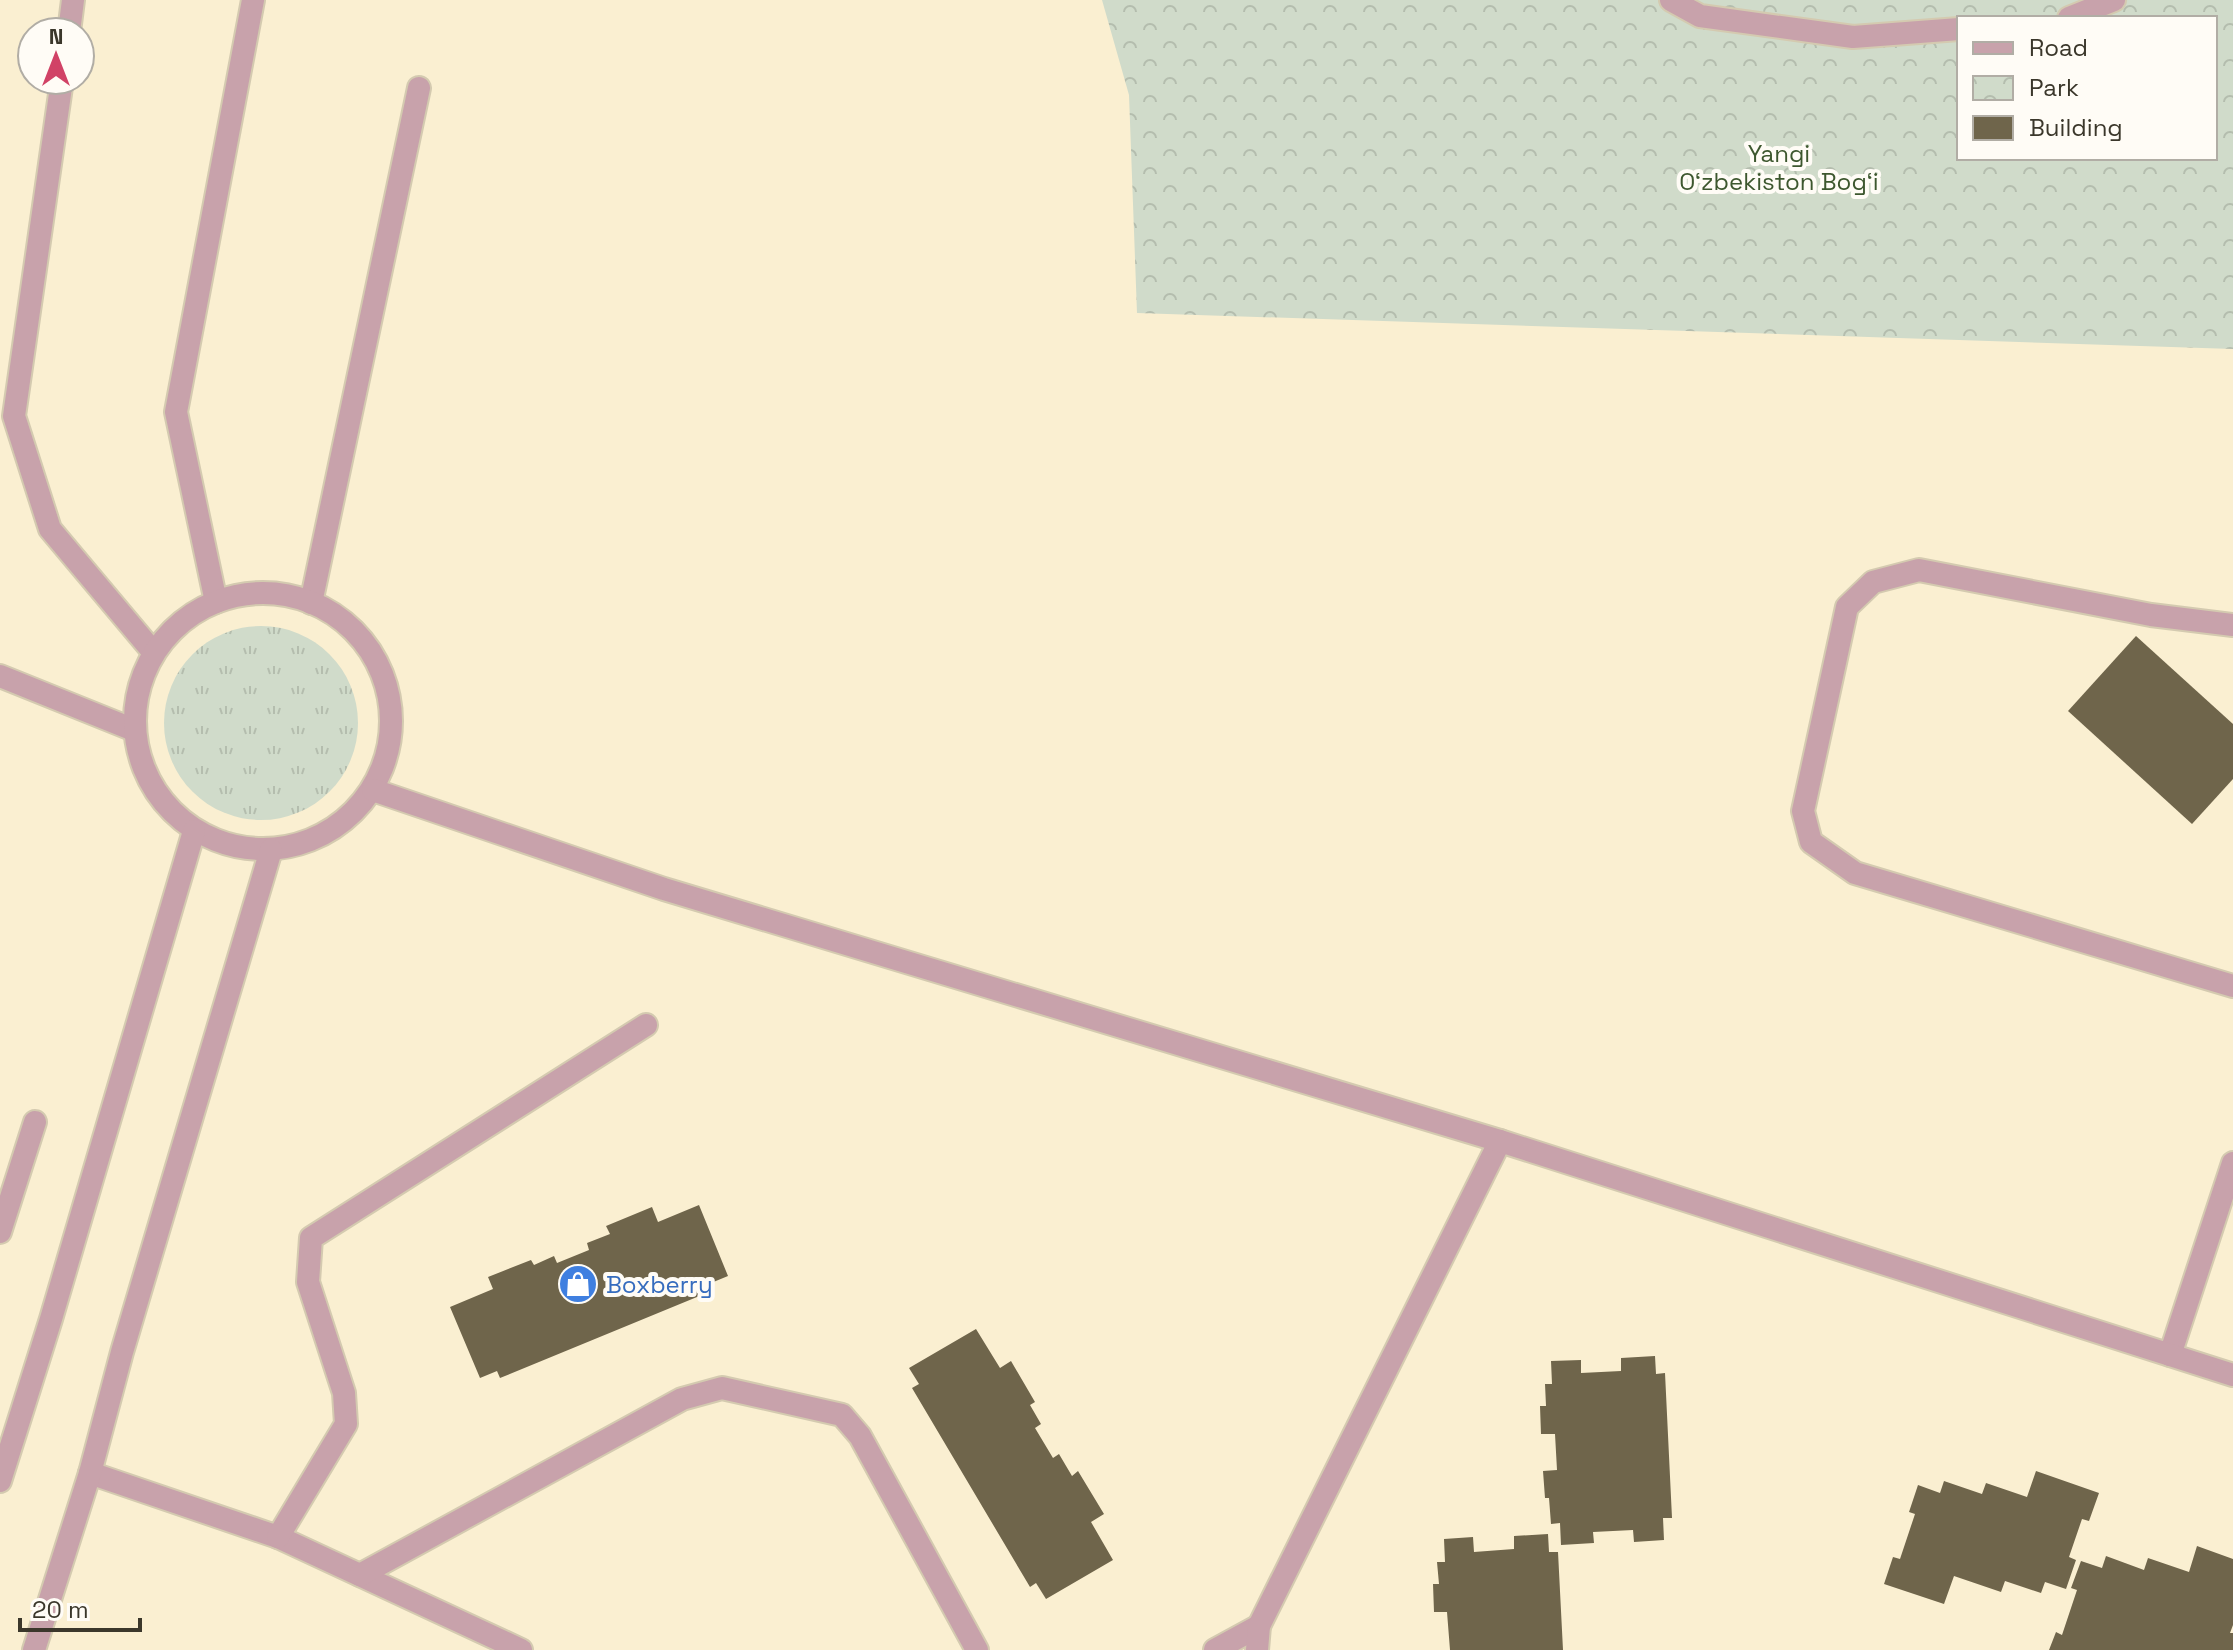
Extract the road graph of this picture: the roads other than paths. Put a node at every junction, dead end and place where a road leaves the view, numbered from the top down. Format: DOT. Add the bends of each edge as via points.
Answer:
graph roads {
  1 [pos="253,0"];
  2 [pos="1671,0"];
  3 [pos="2114,0"];
  4 [pos="2074,16"];
  5 [pos="1957,29"];
  6 [pos="419,88"];
  7 [pos="60,96"];
  8 [pos="216,602"];
  9 [pos="311,603"];
  10 [pos="2233,625"];
  11 [pos="154,653"];
  12 [pos="0,676"];
  13 [pos="134,730"];
  14 [pos="373,790"];
  15 [pos="194,831"];
  16 [pos="271,850"];
  17 [pos="2233,986"];
  18 [pos="646,1025"];
  19 [pos="35,1122"];
  20 [pos="1500,1141"];
  21 [pos="2233,1163"];
  22 [pos="0,1232"];
  23 [pos="2170,1355"];
  24 [pos="2233,1375"];
  25 [pos="90,1473"];
  26 [pos="0,1481"];
  27 [pos="278,1537"];
  28 [pos="360,1575"];
  29 [pos="1259,1626"];
  30 [pos="34,1650"];
  31 [pos="521,1650"];
  32 [pos="977,1650"];
  33 [pos="1215,1650"];
  34 [pos="1257,1650"];
  1 -- 8 [label="street" via="176,412"];
  2 -- 5 [label="street" via="1700,16 1853,37"];
  3 -- 4 [label="street"];
  6 -- 9 [label="street"];
  7 -- 11 [label="street" via="14,416 50,529"];
  8 -- 9 [label="street" via="255,592"];
  8 -- 11 [label="street" via="180,622"];
  9 -- 14 [label="street" via="332,612 363,639 384,674 392,714 389,754"];
  10 -- 17 [label="street" via="2151,615 1919,570 1873,582 1847,607 1803,811 1811,842 1855,873"];
  11 -- 13 [label="street" via="138,689"];
  12 -- 13 [label="street"];
  13 -- 15 [label="street" via="143,769 163,804"];
  14 -- 16 [label="street" via="346,821 311,841"];
  14 -- 20 [label="street" via="664,889"];
  15 -- 16 [label="street" via="231,846"];
  15 -- 26 [label="street"];
  16 -- 25 [label="street"];
  18 -- 27 [label="street" via="311,1238 308,1282 344,1393 346,1424"];
  19 -- 22 [label="street"];
  20 -- 23 [label="street"];
  20 -- 29 [label="street"];
  21 -- 23 [label="street"];
  23 -- 24 [label="street"];
  25 -- 27 [label="street"];
  25 -- 30 [label="street"];
  27 -- 28 [label="street"];
  28 -- 31 [label="street"];
  28 -- 32 [label="street" via="682,1399 722,1388 842,1415 860,1436"];
  29 -- 33 [label="street"];
  29 -- 34 [label="street"];
}
